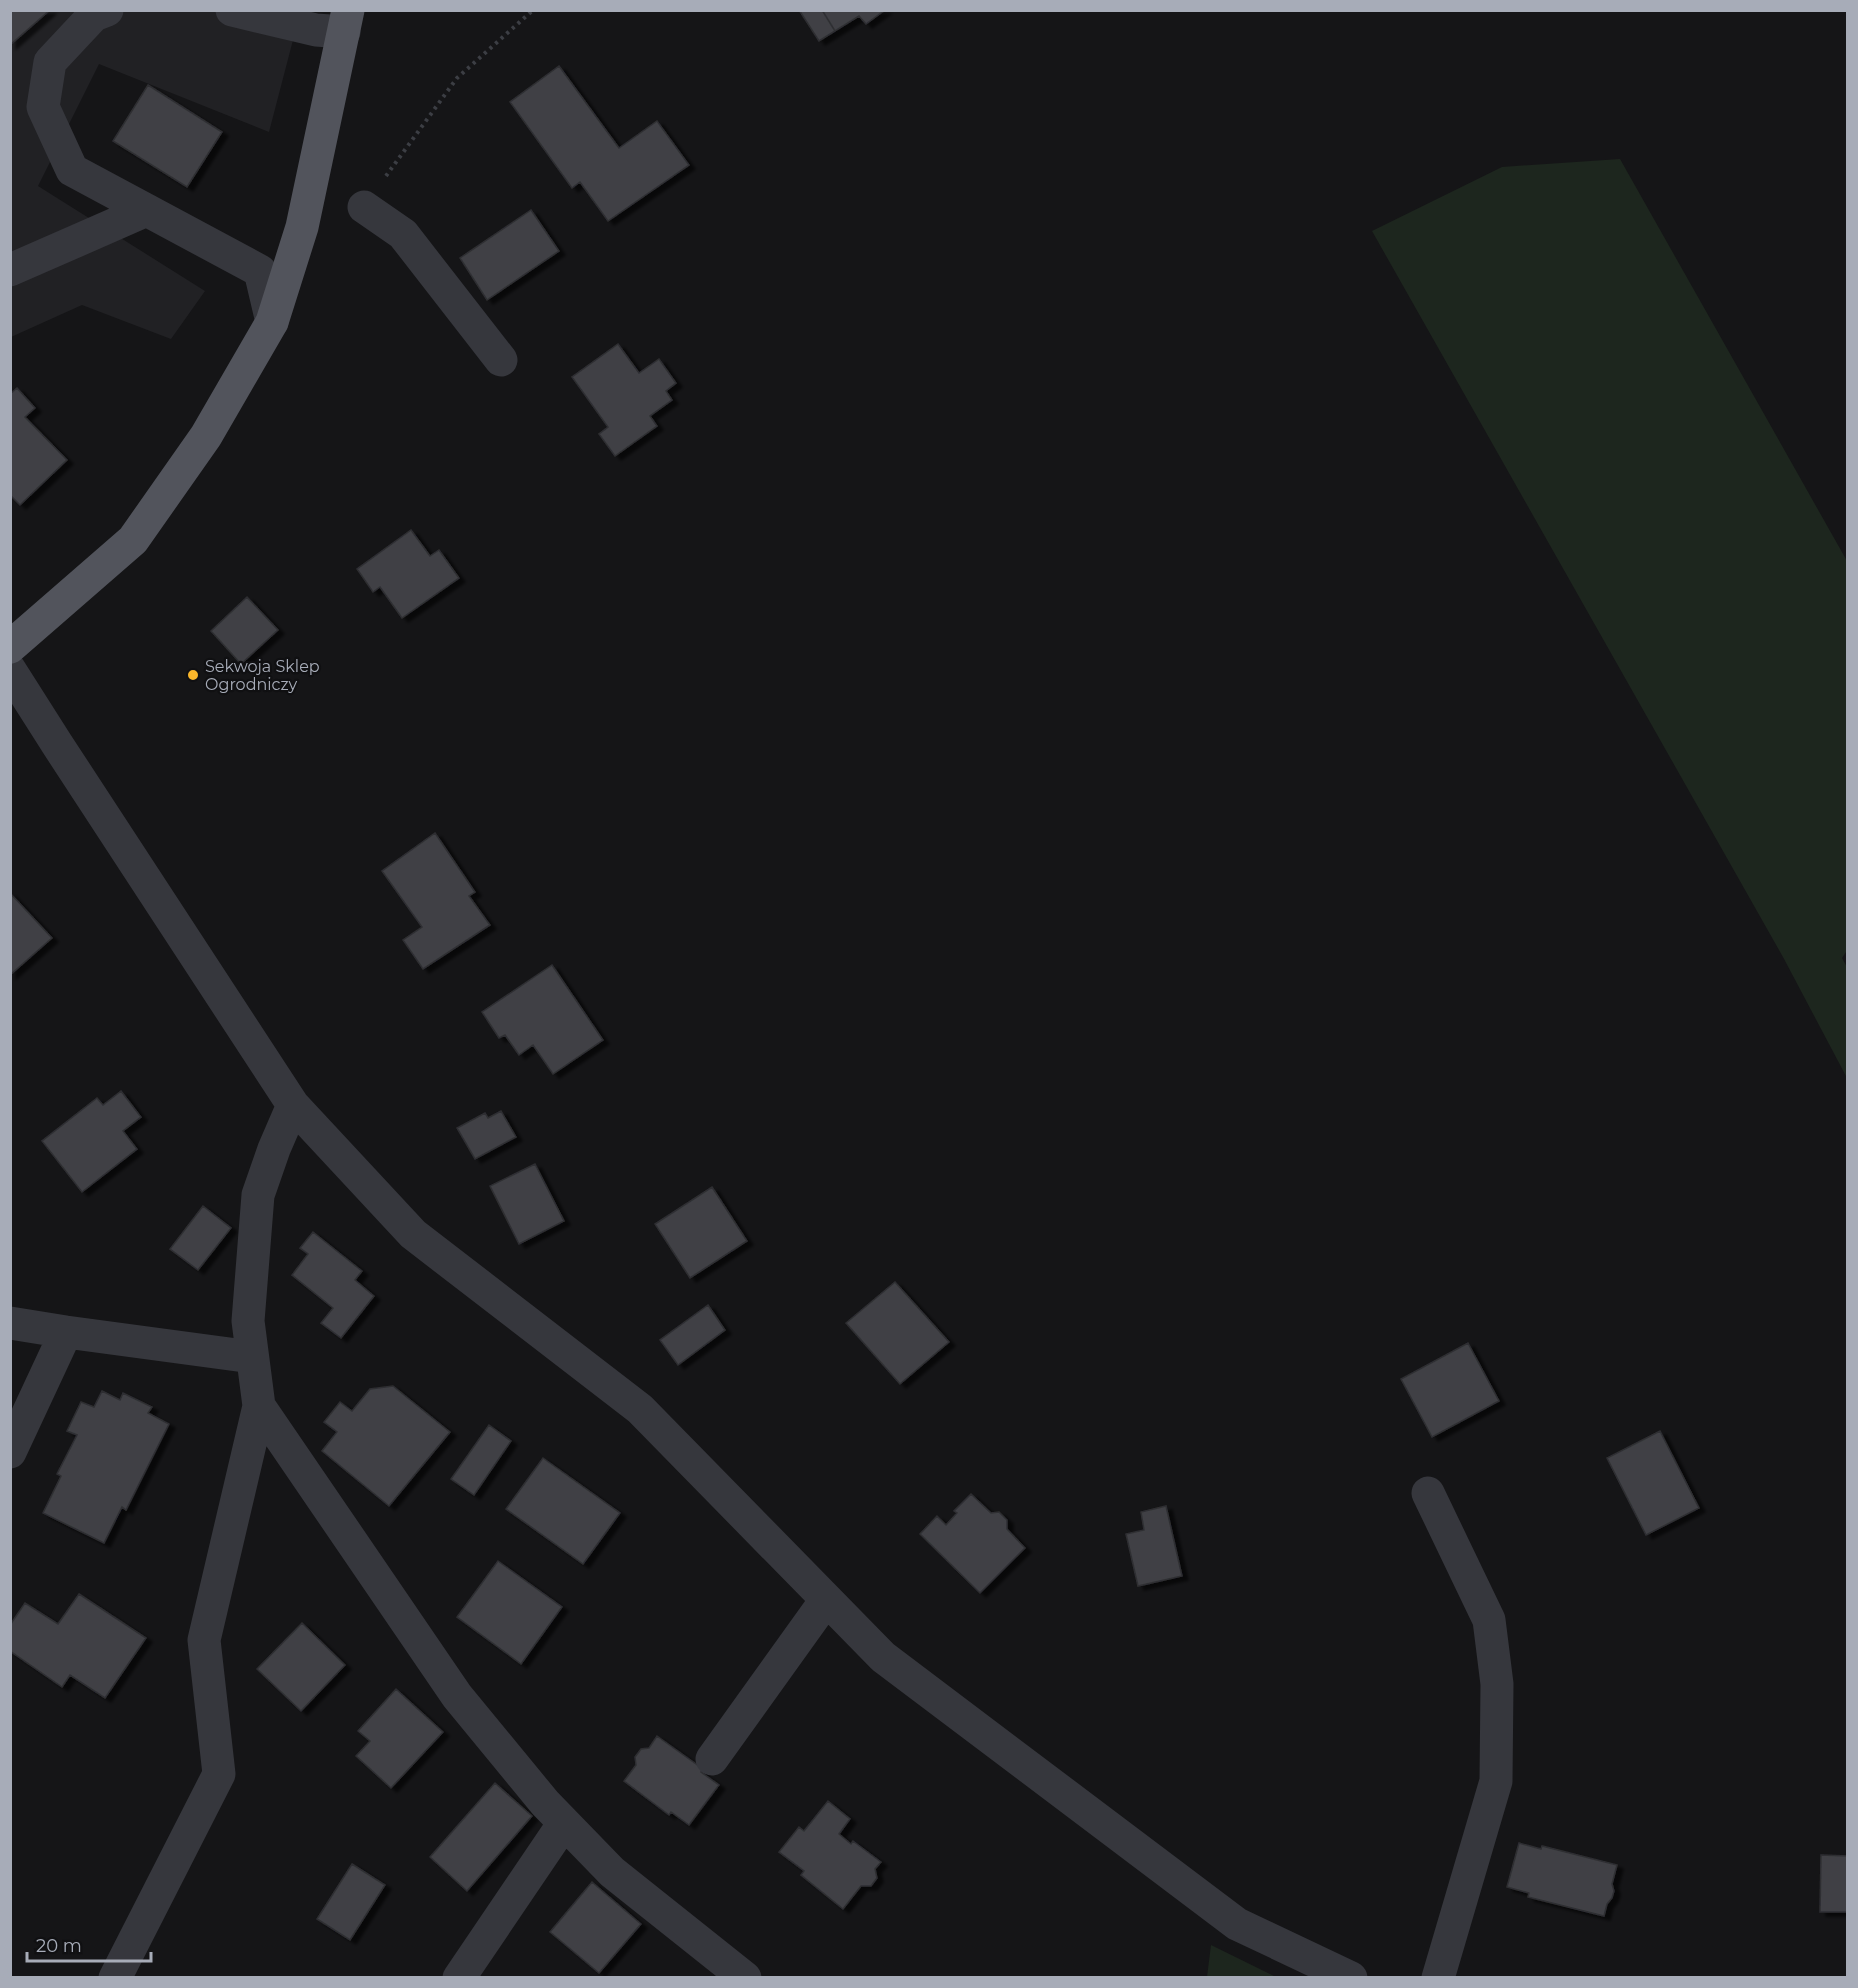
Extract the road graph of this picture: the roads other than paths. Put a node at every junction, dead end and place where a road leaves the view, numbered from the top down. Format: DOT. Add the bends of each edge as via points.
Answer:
graph roads {
  1 [pos="107,10"];
  2 [pos="232,10"];
  3 [pos="346,22"];
  4 [pos="364,207"];
  5 [pos="147,210"];
  6 [pos="10,270"];
  7 [pos="272,322"];
  8 [pos="501,360"];
  9 [pos="10,647"];
  10 [pos="10,670"];
  11 [pos="293,1105"];
  12 [pos="10,1323"];
  13 [pos="66,1332"];
  14 [pos="252,1357"];
  15 [pos="259,1406"];
  16 [pos="10,1452"];
  17 [pos="1428,1493"];
  18 [pos="826,1600"];
  19 [pos="712,1759"];
  20 [pos="564,1822"];
  21 [pos="115,1977"];
  22 [pos="459,1977"];
  23 [pos="745,1977"];
  24 [pos="1351,1977"];
  25 [pos="1438,1977"];
  1 -- 5 [label="street" via="94,15 50,62 43,107 72,170"];
  2 -- 3 [label="street" via="316,30"];
  3 -- 7 [label="main road" via="302,227"];
  4 -- 8 [label="street" via="403,234"];
  5 -- 6 [label="street"];
  5 -- 7 [label="street" via="260,271"];
  7 -- 9 [label="main road" via="206,436 133,540"];
  10 -- 11 [label="street"];
  11 -- 14 [label="street" via="258,1195 248,1321"];
  11 -- 18 [label="street" via="413,1234 640,1409"];
  12 -- 13 [label="street"];
  13 -- 14 [label="street"];
  13 -- 16 [label="street"];
  14 -- 15 [label="street"];
  15 -- 20 [label="street" via="457,1696"];
  15 -- 21 [label="street" via="204,1640 219,1774"];
  17 -- 25 [label="street" via="1489,1620 1497,1684 1496,1781"];
  18 -- 19 [label="street"];
  18 -- 24 [label="street" via="883,1658 1237,1924"];
  20 -- 22 [label="street"];
  20 -- 23 [label="street" via="612,1872"];
}
